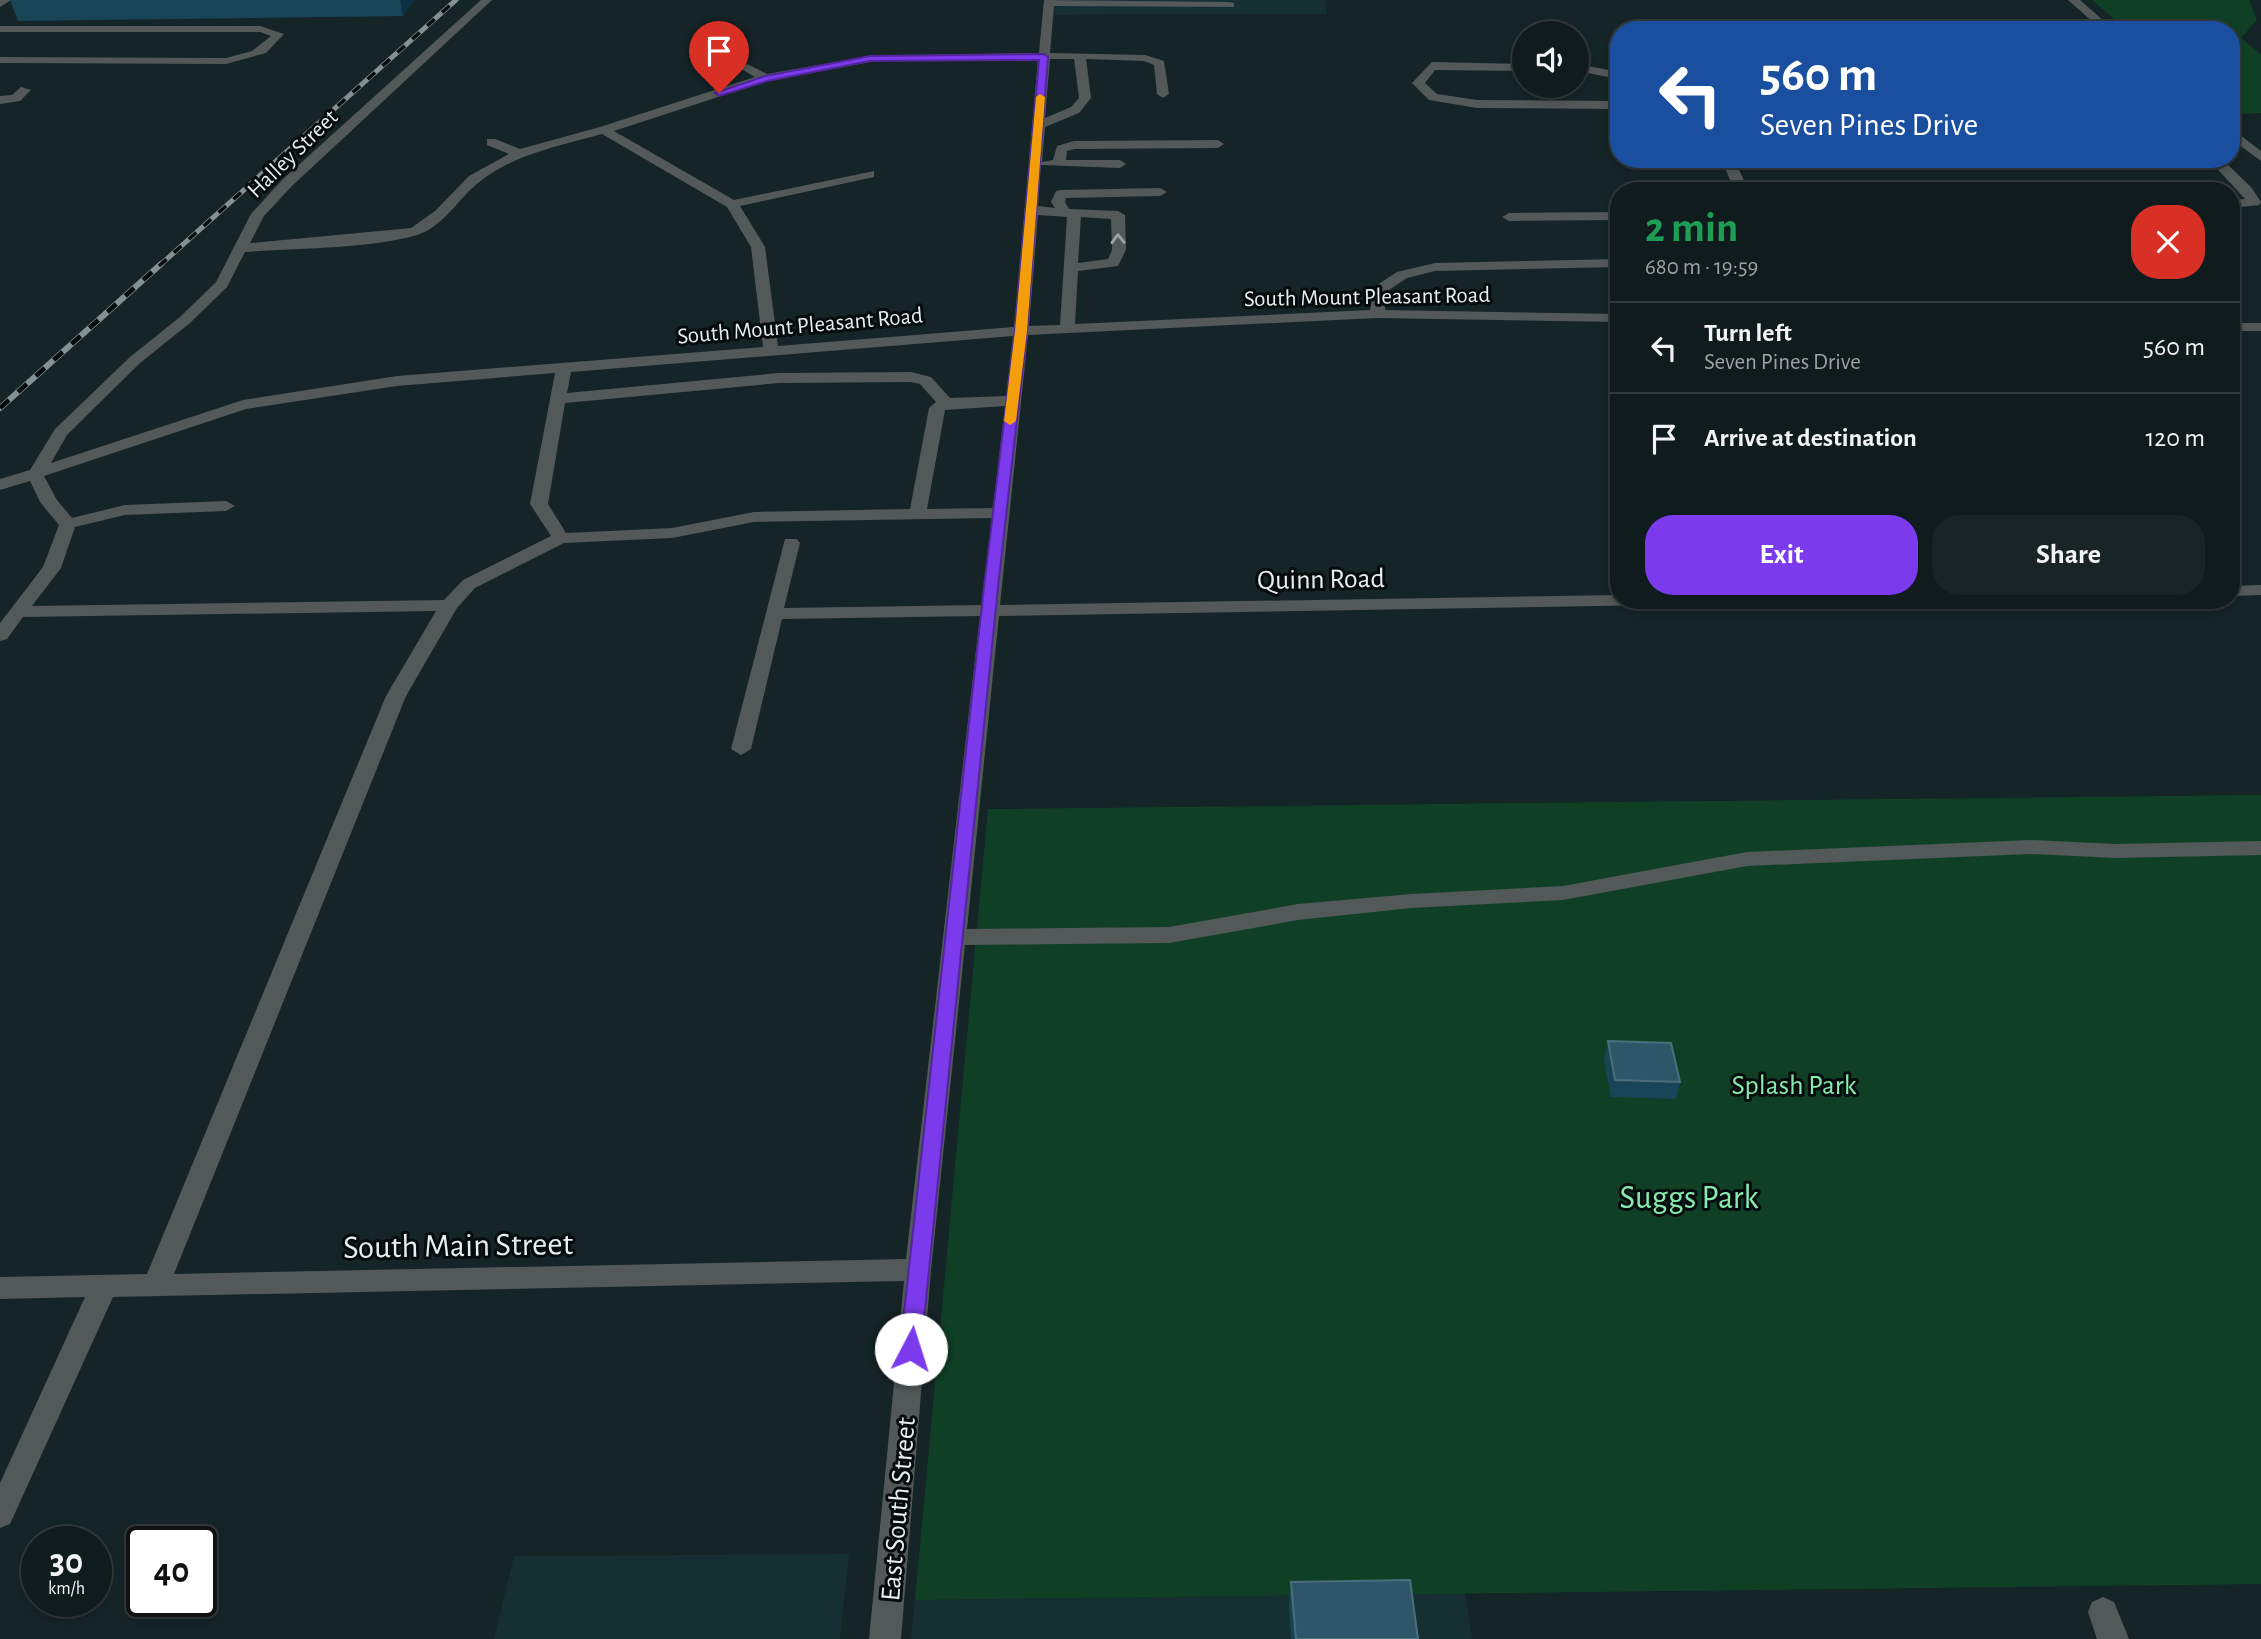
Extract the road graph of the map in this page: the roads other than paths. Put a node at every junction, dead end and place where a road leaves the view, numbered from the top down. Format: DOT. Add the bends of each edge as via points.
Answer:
graph roads {
  1 [pos="6,0"];
  2 [pos="487,0"];
  3 [pos="2073,0"];
  4 [pos="1049,2"];
  5 [pos="0,4"];
  6 [pos="1230,5"];
  7 [pos="2098,21"];
  8 [pos="0,29"];
  9 [pos="1078,56"];
  10 [pos="1044,57"];
  11 [pos="0,60"];
  12 [pos="737,62"];
  13 [pos="1512,67"];
  14 [pos="1589,70"];
  15 [pos="1610,74"];
  16 [pos="765,78"];
  17 [pos="25,90"];
  18 [pos="1163,94"];
  19 [pos="1610,105"];
  20 [pos="1,106"];
  21 [pos="1038,125"];
  22 [pos="604,130"];
  23 [pos="2240,140"];
  24 [pos="491,142"];
  25 [pos="1219,144"];
  26 [pos="519,153"];
  27 [pos="2261,158"];
  28 [pos="2240,159"];
  29 [pos="1035,164"];
  30 [pos="1059,164"];
  31 [pos="1120,164"];
  32 [pos="2223,168"];
  33 [pos="869,174"];
  34 [pos="2238,182"];
  35 [pos="2240,184"];
  36 [pos="1160,192"];
  37 [pos="2240,203"];
  38 [pos="732,204"];
  39 [pos="1031,210"];
  40 [pos="1069,212"];
  41 [pos="1610,216"];
  42 [pos="1509,217"];
  43 [pos="243,248"];
  44 [pos="1610,263"];
  45 [pos="1071,268"];
  46 [pos="1377,314"];
  47 [pos="1610,318"];
  48 [pos="2240,327"];
  49 [pos="2261,327"];
  50 [pos="1067,328"];
  51 [pos="1021,331"];
  52 [pos="771,349"];
  53 [pos="564,367"];
  54 [pos="558,399"];
  55 [pos="1012,401"];
  56 [pos="946,403"];
  57 [pos="36,475"];
  58 [pos="0,485"];
  59 [pos="226,506"];
  60 [pos="999,513"];
  61 [pos="918,514"];
  62 [pos="68,524"];
  63 [pos="561,538"];
  64 [pos="791,543"];
  65 [pos="2261,590"];
  66 [pos="2240,591"];
  67 [pos="1610,601"];
  68 [pos="449,605"];
  69 [pos="18,612"];
  70 [pos="988,612"];
  71 [pos="774,614"];
  72 [pos="0,635"];
  73 [pos="741,749"];
  74 [pos="2261,848"];
  75 [pos="955,937"];
  76 [pos="918,1270"];
  77 [pos="156,1284"];
  78 [pos="104,1286"];
  79 [pos="0,1288"];
  80 [pos="0,1515"];
  81 [pos="885,1639"];
  1 -- 5 [label="street"];
  2 -- 43 [label="street, Halley Street" via="287,183 258,214"];
  3 -- 7 [label="street"];
  4 -- 6 [label="street"];
  4 -- 10 [label="street, East South Street"];
  8 -- 11 [label="street" via="260,29 278,34 271,47 254,57 226,61"];
  9 -- 10 [label="street"];
  9 -- 18 [label="street" via="1145,58 1160,63"];
  9 -- 21 [label="street" via="1085,98 1081,105"];
  10 -- 16 [label="street" via="870,59"];
  10 -- 21 [label="street, East South Street"];
  12 -- 16 [label="street"];
  13 -- 19 [label="street" via="1432,66 1418,83 1433,97 1477,104"];
  14 -- 15 [label="street"];
  16 -- 22 [label="street"];
  17 -- 20 [label="street"];
  21 -- 29 [label="street, East South Street"];
  22 -- 26 [label="street"];
  22 -- 38 [label="street"];
  23 -- 27 [label="street"];
  24 -- 26 [label="street"];
  25 -- 30 [label="street" via="1074,145 1061,149"];
  26 -- 43 [label="street" via="474,179 440,214 415,231"];
  27 -- 28 [label="street"];
  29 -- 30 [label="street"];
  29 -- 39 [label="street, East South Street"];
  30 -- 31 [label="street"];
  32 -- 34 [label="street"];
  33 -- 38 [label="street"];
  35 -- 37 [label="street" via="2254,202"];
  36 -- 40 [label="street" via="1061,194 1058,202"];
  38 -- 52 [label="street" via="758,247"];
  39 -- 40 [label="street"];
  39 -- 51 [label="street, East South Street"];
  40 -- 45 [label="street"];
  45 -- 40 [label="street, one-way" via="1113,263 1119,250 1118,215"];
  41 -- 42 [label="street"];
  43 -- 57 [label="street, Halley Street" via="222,284 61,432"];
  44 -- 46 [label="street" via="1435,267 1402,275 1379,290"];
  45 -- 50 [label="street"];
  46 -- 47 [label="street, South Mount Pleasant Road"];
  46 -- 50 [label="street, South Mount Pleasant Road"];
  48 -- 49 [label="street"];
  50 -- 51 [label="street, South Mount Pleasant Road"];
  51 -- 52 [label="street, South Mount Pleasant Road"];
  51 -- 55 [label="street, East South Street"];
  52 -- 53 [label="street, South Mount Pleasant Road"];
  53 -- 54 [label="street"];
  53 -- 57 [label="street, South Mount Pleasant Road" via="397,381 243,405"];
  54 -- 56 [label="street" via="779,378 911,377 925,380"];
  54 -- 63 [label="street" via="539,504"];
  55 -- 56 [label="street"];
  55 -- 60 [label="street, East South Street"];
  56 -- 61 [label="street" via="937,408"];
  57 -- 58 [label="street, South Mount Pleasant Road"];
  57 -- 62 [label="street" via="49,502"];
  59 -- 62 [label="street" via="125,510"];
  60 -- 61 [label="street"];
  60 -- 70 [label="street, East South Street"];
  61 -- 63 [label="street" via="754,517 672,533"];
  62 -- 69 [label="street" via="52,568"];
  63 -- 68 [label="street" via="469,584"];
  64 -- 71 [label="street"];
  65 -- 66 [label="street"];
  67 -- 70 [label="street, Quinn Road"];
  68 -- 69 [label="street"];
  68 -- 77 [label="street" via="396,696"];
  69 -- 72 [label="street"];
  70 -- 71 [label="street, Quinn Road"];
  70 -- 75 [label="street, East South Street"];
  71 -- 73 [label="street"];
  74 -- 75 [label="street" via="2116,851 2030,847 1748,859 1563,892 1298,912 1169,935"];
  75 -- 76 [label="street, East South Street"];
  76 -- 77 [label="street, South Main Street"];
  76 -- 81 [label="street, East South Street"];
  77 -- 78 [label="street, South Main Street"];
  78 -- 79 [label="street, South Main Street"];
  78 -- 80 [label="street"];
}
